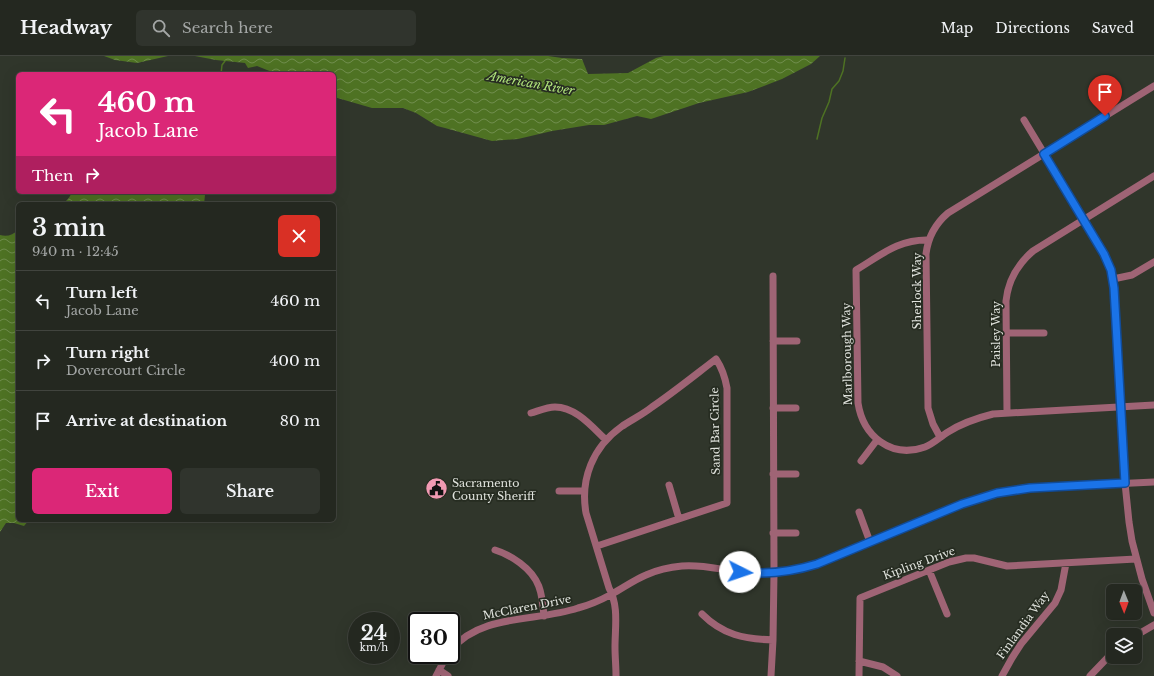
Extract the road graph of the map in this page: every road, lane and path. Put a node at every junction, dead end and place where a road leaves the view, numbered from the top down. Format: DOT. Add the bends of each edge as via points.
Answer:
graph roads {
  1 [pos="1154,86"];
  2 [pos="1024,120"];
  3 [pos="1044,154"];
  4 [pos="1154,176"];
  5 [pos="1084,219"];
  6 [pos="929,240"];
  7 [pos="1154,262"];
  8 [pos="772,276"];
  9 [pos="1113,279"];
  10 [pos="1006,333"];
  11 [pos="1044,333"];
  12 [pos="773,341"];
  13 [pos="797,341"];
  14 [pos="1154,405"];
  15 [pos="1121,407"];
  16 [pos="773,408"];
  17 [pos="796,408"];
  18 [pos="531,413"];
  19 [pos="1007,413"];
  20 [pos="940,437"];
  21 [pos="606,440"];
  22 [pos="877,440"];
  23 [pos="861,461"];
  24 [pos="773,474"];
  25 [pos="796,474"];
  26 [pos="1154,482"];
  27 [pos="1125,483"];
  28 [pos="669,485"];
  29 [pos="559,491"];
  30 [pos="584,491"];
  31 [pos="859,512"];
  32 [pos="679,519"];
  33 [pos="773,533"];
  34 [pos="796,534"];
  35 [pos="870,542"];
  36 [pos="596,546"];
  37 [pos="495,550"];
  38 [pos="1136,559"];
  39 [pos="1066,563"];
  40 [pos="929,570"];
  41 [pos="774,573"];
  42 [pos="612,594"];
  43 [pos="1154,612"];
  44 [pos="702,614"];
  45 [pos="947,614"];
  46 [pos="544,616"];
  47 [pos="1154,626"];
  48 [pos="1142,632"];
  49 [pos="773,640"];
  50 [pos="460,641"];
  51 [pos="1106,659"];
  52 [pos="859,661"];
  53 [pos="442,664"];
  54 [pos="437,673"];
  55 [pos="448,676"];
  56 [pos="616,676"];
  57 [pos="771,676"];
  58 [pos="859,676"];
  59 [pos="897,676"];
  60 [pos="1002,676"];
  61 [pos="1090,676"];
  1 -- 3 [label="street, Sherlock Way"];
  2 -- 3 [label="street"];
  3 -- 5 [label="street"];
  3 -- 6 [label="street, Sherlock Way" via="948,213 938,223"];
  4 -- 5 [label="street, Paisley Way"];
  5 -- 9 [label="street" via="1110,266"];
  5 -- 10 [label="street, Paisley Way" via="1033,251 1015,270 1007,296"];
  6 -- 20 [label="street, Sherlock Way" via="926,254 928,408"];
  6 -- 22 [label="street, Marlborough Way" via="900,244 856,270 859,408 866,428"];
  7 -- 9 [label="street" via="1132,275"];
  8 -- 12 [label="street"];
  9 -- 15 [label="street"];
  10 -- 11 [label="street"];
  10 -- 19 [label="street, Paisley Way"];
  12 -- 13 [label="street"];
  12 -- 16 [label="street"];
  14 -- 15 [label="street, Marlborough Way"];
  15 -- 19 [label="street, Marlborough Way"];
  15 -- 27 [label="street"];
  16 -- 17 [label="street"];
  16 -- 24 [label="street"];
  18 -- 21 [label="street" via="554,407 567,409 577,414"];
  19 -- 20 [label="street, Marlborough Way" via="970,420"];
  20 -- 22 [label="street, Marlborough Way" via="926,446 909,450 892,448"];
  21 -- 30 [label="street, Sand Bar Circle" via="596,454"];
  21 -- 32 [label="street, Sand Bar Circle" via="716,359 722,368 727,388 727,503"];
  22 -- 23 [label="street"];
  24 -- 25 [label="street"];
  24 -- 33 [label="street"];
  26 -- 27 [label="street, McClaren Drive"];
  27 -- 35 [label="street, McClaren Drive" via="1030,488 997,493 962,504"];
  27 -- 38 [label="street"];
  28 -- 32 [label="street"];
  29 -- 30 [label="street"];
  30 -- 36 [label="street, Sand Bar Circle" via="586,513"];
  31 -- 35 [label="street"];
  32 -- 36 [label="street, Sand Bar Circle"];
  33 -- 34 [label="street"];
  33 -- 41 [label="street"];
  35 -- 41 [label="street, McClaren Drive" via="817,564"];
  36 -- 42 [label="street"];
  37 -- 46 [label="street" via="511,556 532,574 541,592"];
  38 -- 39 [label="street, Kipling Drive"];
  38 -- 43 [label="street"];
  39 -- 40 [label="street, Kipling Drive" via="1007,566 966,558"];
  39 -- 60 [label="street, Finlandia Way" via="1061,590 1055,603 1021,644"];
  40 -- 45 [label="street"];
  40 -- 52 [label="street, Kipling Drive" via="860,598"];
  41 -- 42 [label="street, McClaren Drive" via="755,574 695,565 680,566 648,574"];
  41 -- 49 [label="street"];
  42 -- 46 [label="street, McClaren Drive" via="578,609"];
  42 -- 56 [label="street" via="616,616"];
  44 -- 49 [label="street" via="718,627 734,635 746,639"];
  46 -- 50 [label="street, McClaren Drive" via="487,626"];
  47 -- 48 [label="street"];
  49 -- 57 [label="street"];
  51 -- 61 [label="street"];
  52 -- 58 [label="street, Kipling Drive"];
  52 -- 59 [label="street" via="883,667"];
  53 -- 54 [label="street"];
  54 -- 55 [label="street"];
}
